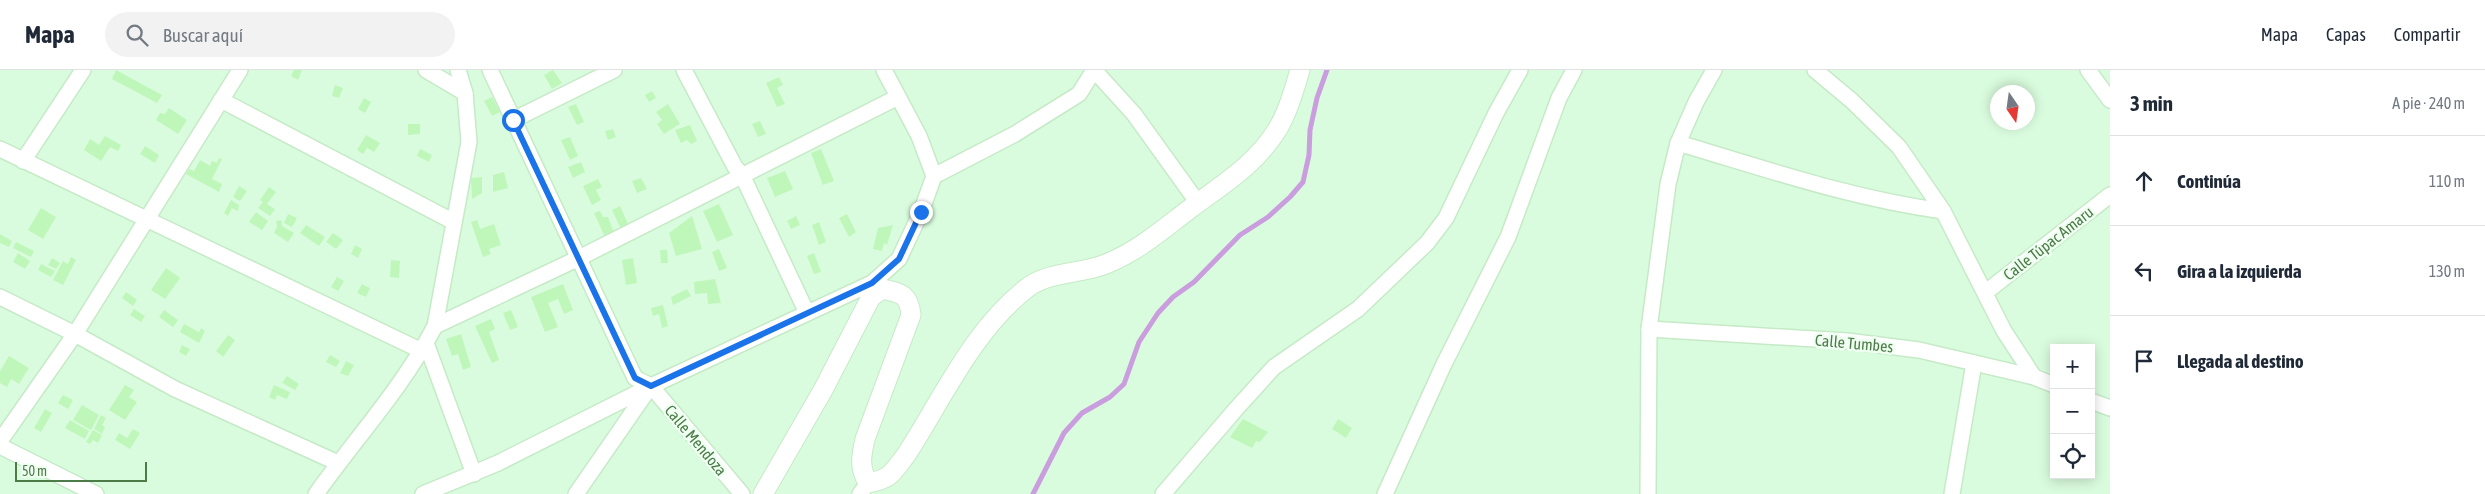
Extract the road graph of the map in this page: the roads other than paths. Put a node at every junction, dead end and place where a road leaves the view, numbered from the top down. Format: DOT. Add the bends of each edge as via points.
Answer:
graph roads {
  1 [pos="83,70"];
  2 [pos="240,70"];
  3 [pos="426,70"];
  4 [pos="458,70"];
  5 [pos="490,70"];
  6 [pos="614,70"];
  7 [pos="684,70"];
  8 [pos="884,70"];
  9 [pos="1094,70"];
  10 [pos="1300,70"];
  11 [pos="1520,70"];
  12 [pos="1574,70"];
  13 [pos="1714,70"];
  14 [pos="1815,70"];
  15 [pos="2088,70"];
  16 [pos="465,93"];
  17 [pos="898,98"];
  18 [pos="221,100"];
  19 [pos="2110,100"];
  20 [pos="513,120"];
  21 [pos="1678,143"];
  22 [pos="0,149"];
  23 [pos="23,161"];
  24 [pos="742,175"];
  25 [pos="934,176"];
  26 [pos="2110,195"];
  27 [pos="1198,203"];
  28 [pos="1944,211"];
  29 [pos="145,219"];
  30 [pos="454,222"];
  31 [pos="579,258"];
  32 [pos="883,280"];
  33 [pos="1986,292"];
  34 [pos="0,297"];
  35 [pos="807,313"];
  36 [pos="435,326"];
  37 [pos="1649,329"];
  38 [pos="75,334"];
  39 [pos="424,347"];
  40 [pos="1974,363"];
  41 [pos="2034,378"];
  42 [pos="2050,384"];
  43 [pos="651,386"];
  44 [pos="2095,402"];
  45 [pos="2110,408"];
  46 [pos="0,441"];
  47 [pos="0,446"];
  48 [pos="338,463"];
  49 [pos="474,474"];
  50 [pos="864,489"];
  51 [pos="96,494"];
  52 [pos="316,494"];
  53 [pos="423,494"];
  54 [pos="576,494"];
  55 [pos="742,494"];
  56 [pos="762,494"];
  57 [pos="1163,494"];
  58 [pos="1385,494"];
  59 [pos="1648,494"];
  60 [pos="1952,494"];
  1 -- 23 [label="street"];
  2 -- 18 [label="street"];
  3 -- 16 [label="street"];
  4 -- 16 [label="street"];
  5 -- 20 [label="street, Calle Mendoza"];
  6 -- 20 [label="street"];
  7 -- 24 [label="street"];
  8 -- 17 [label="street"];
  9 -- 25 [label="street" via="1079,94 1015,134"];
  9 -- 27 [label="street" via="1134,114"];
  10 -- 27 [label="street" via="1278,129 1252,163"];
  11 -- 57 [label="street" via="1446,218 1427,244 1358,309 1274,368"];
  12 -- 58 [label="street" via="1559,98 1508,237 1444,364"];
  13 -- 21 [label="street"];
  14 -- 28 [label="street" via="1899,147"];
  15 -- 19 [label="street"];
  16 -- 30 [label="street" via="469,142"];
  17 -- 24 [label="street"];
  17 -- 25 [label="street" via="919,136"];
  18 -- 29 [label="street"];
  18 -- 30 [label="street"];
  20 -- 31 [label="street, Calle Mendoza"];
  21 -- 28 [label="street" via="1824,186 1911,207"];
  21 -- 37 [label="street" via="1668,184"];
  22 -- 23 [label="street"];
  23 -- 29 [label="street"];
  24 -- 31 [label="street"];
  24 -- 35 [label="street"];
  25 -- 32 [label="street" via="911,236"];
  26 -- 33 [label="street, Calle Túpac Amaru"];
  27 -- 50 [label="street" via="1130,254 1092,269 1044,278 1029,286 998,314 965,360 906,456 885,480"];
  28 -- 33 [label="street"];
  29 -- 38 [label="street"];
  29 -- 39 [label="street"];
  30 -- 36 [label="street"];
  31 -- 36 [label="street"];
  31 -- 43 [label="street, Calle Mendoza" via="635,378"];
  32 -- 35 [label="street"];
  32 -- 50 [label="street" via="910,303 911,316 865,439 861,459"];
  32 -- 56 [label="street" via="871,297 824,390"];
  33 -- 41 [label="street" via="2004,331"];
  34 -- 38 [label="street"];
  35 -- 43 [label="street"];
  36 -- 39 [label="street"];
  37 -- 40 [label="street, Calle Tumbes" via="1848,341 1918,350"];
  37 -- 59 [label="street"];
  38 -- 46 [label="street"];
  38 -- 48 [label="street" via="175,389"];
  39 -- 48 [label="street"];
  39 -- 49 [label="street"];
  40 -- 41 [label="street, Calle Tumbes"];
  40 -- 60 [label="street"];
  41 -- 42 [label="street, Calle Tumbes"];
  43 -- 49 [label="street"];
  43 -- 54 [label="street"];
  43 -- 55 [label="street, Calle Mendoza"];
  44 -- 45 [label="street"];
  47 -- 51 [label="street"];
  48 -- 52 [label="street"];
  49 -- 53 [label="street"];
}
